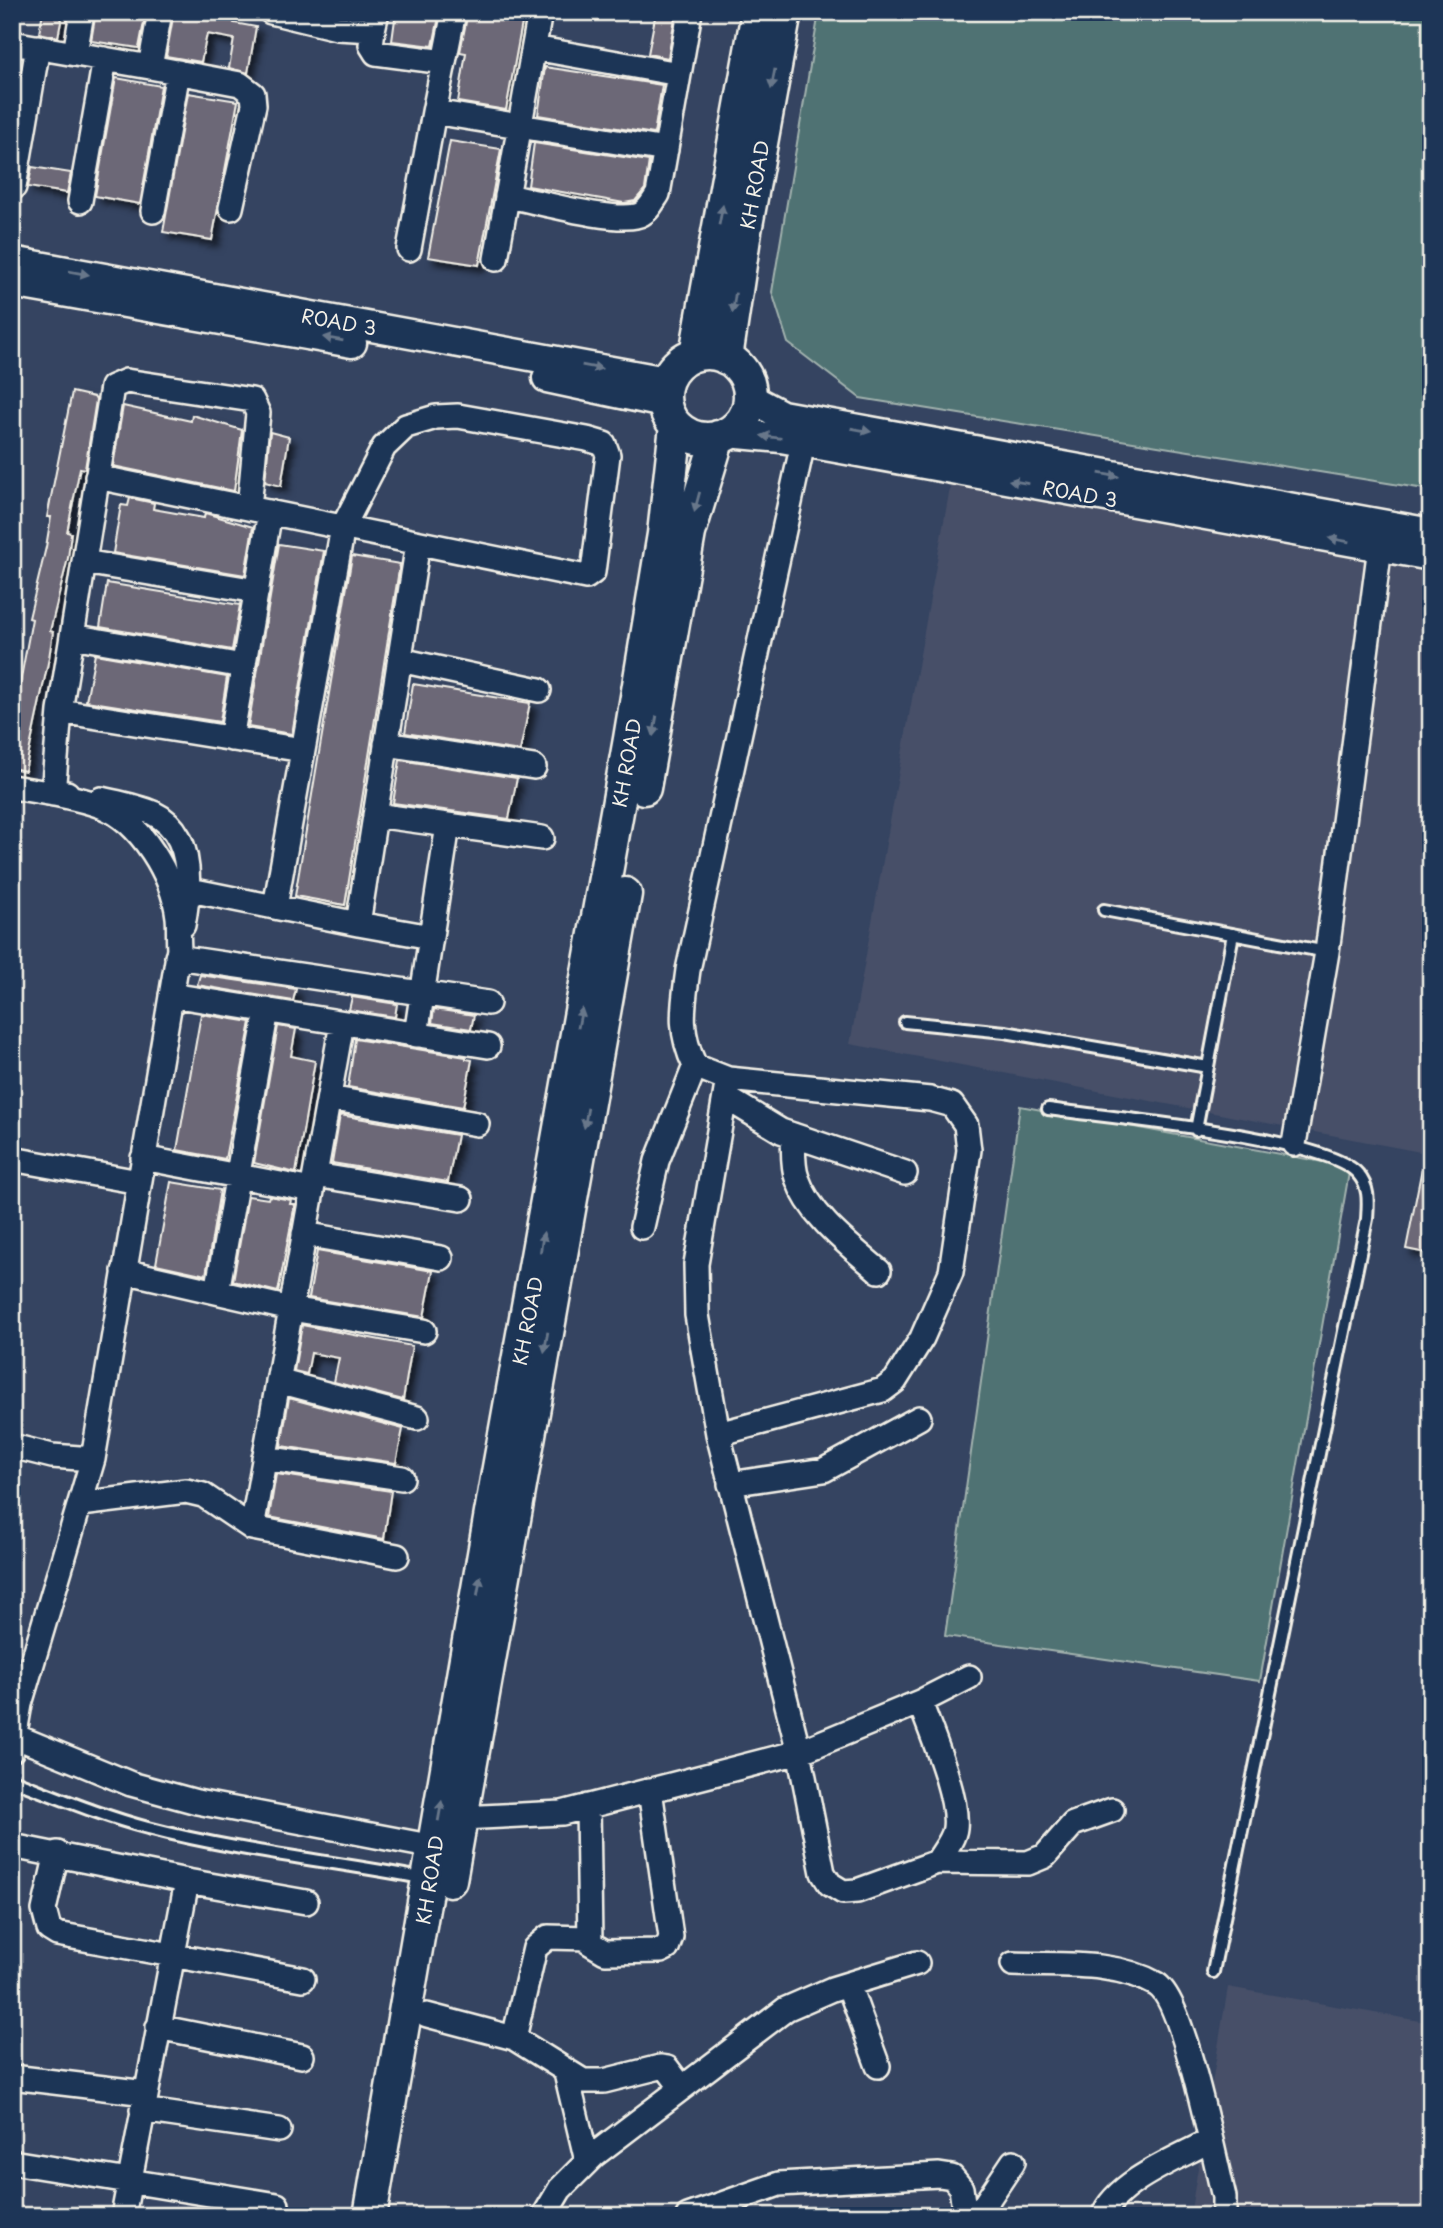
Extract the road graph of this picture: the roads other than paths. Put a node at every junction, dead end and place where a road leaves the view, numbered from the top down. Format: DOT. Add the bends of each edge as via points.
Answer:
graph roads {
  1 [pos="82,12"];
  2 [pos="160,12"];
  3 [pos="271,12"];
  4 [pos="454,12"];
  5 [pos="540,12"];
  6 [pos="690,12"];
  7 [pos="758,12"];
  8 [pos="785,12"];
  9 [pos="375,21"];
  10 [pos="12,43"];
  11 [pos="38,47"];
  12 [pos="534,48"];
  13 [pos="75,54"];
  14 [pos="105,59"];
  15 [pos="444,62"];
  16 [pos="150,67"];
  17 [pos="178,72"];
  18 [pos="679,74"];
  19 [pos="434,112"];
  20 [pos="520,125"];
  21 [pos="666,150"];
  22 [pos="14,187"];
  23 [pos="507,196"];
  24 [pos="80,201"];
  25 [pos="231,208"];
  26 [pos="153,211"];
  27 [pos="409,249"];
  28 [pos="496,259"];
  29 [pos="12,261"];
  30 [pos="12,283"];
  31 [pos="711,356"];
  32 [pos="750,398"];
  33 [pos="669,403"];
  34 [pos="723,435"];
  35 [pos="803,443"];
  36 [pos="97,477"];
  37 [pos="260,510"];
  38 [pos="343,527"];
  39 [pos="1431,533"];
  40 [pos="1381,536"];
  41 [pos="418,542"];
  42 [pos="1431,556"];
  43 [pos="84,562"];
  44 [pos="257,591"];
  45 [pos="72,636"];
  46 [pos="400,660"];
  47 [pos="243,666"];
  48 [pos="539,690"];
  49 [pos="60,711"];
  50 [pos="231,738"];
  51 [pos="386,744"];
  52 [pos="303,750"];
  53 [pos="534,767"];
  54 [pos="12,787"];
  55 [pos="53,794"];
  56 [pos="375,815"];
  57 [pos="449,825"];
  58 [pos="542,838"];
  59 [pos="190,890"];
  60 [pos="275,907"];
  61 [pos="1104,910"];
  62 [pos="358,924"];
  63 [pos="1233,934"];
  64 [pos="431,937"];
  65 [pos="1327,952"];
  66 [pos="178,953"];
  67 [pos="423,994"];
  68 [pos="171,995"];
  69 [pos="488,1003"];
  70 [pos="267,1010"];
  71 [pos="905,1022"];
  72 [pos="342,1023"];
  73 [pos="416,1035"];
  74 [pos="488,1046"];
  75 [pos="695,1066"];
  76 [pos="1208,1067"];
  77 [pos="726,1088"];
  78 [pos="329,1098"];
  79 [pos="1048,1109"];
  80 [pos="477,1124"];
  81 [pos="1196,1130"];
  82 [pos="793,1135"];
  83 [pos="1294,1144"];
  84 [pos="142,1158"];
  85 [pos="12,1159"];
  86 [pos="905,1173"];
  87 [pos="238,1176"];
  88 [pos="139,1182"];
  89 [pos="314,1182"];
  90 [pos="461,1199"];
  91 [pos="642,1227"];
  92 [pos="304,1234"];
  93 [pos="441,1258"];
  94 [pos="124,1271"];
  95 [pos="878,1271"];
  96 [pos="217,1292"];
  97 [pos="291,1309"];
  98 [pos="424,1331"];
  99 [pos="278,1381"];
  100 [pos="417,1418"];
  101 [pos="919,1418"];
  102 [pos="718,1434"];
  103 [pos="12,1446"];
  104 [pos="264,1458"];
  105 [pos="93,1459"];
  106 [pos="402,1478"];
  107 [pos="730,1484"];
  108 [pos="81,1504"];
  109 [pos="252,1528"];
  110 [pos="397,1556"];
  111 [pos="969,1677"];
  112 [pos="920,1702"];
  113 [pos="13,1741"];
  114 [pos="799,1752"];
  115 [pos="12,1780"];
  116 [pos="650,1790"];
  117 [pos="588,1806"];
  118 [pos="1112,1810"];
  119 [pos="461,1818"];
  120 [pos="12,1846"];
  121 [pos="445,1849"];
  122 [pos="57,1853"];
  123 [pos="937,1862"];
  124 [pos="429,1879"];
  125 [pos="187,1881"];
  126 [pos="306,1902"];
  127 [pos="589,1938"];
  128 [pos="172,1953"];
  129 [pos="917,1963"];
  130 [pos="1013,1964"];
  131 [pos="1213,1972"];
  132 [pos="303,1979"];
  133 [pos="848,1984"];
  134 [pos="426,2015"];
  135 [pos="158,2027"];
  136 [pos="514,2038"];
  137 [pos="302,2056"];
  138 [pos="878,2066"];
  139 [pos="566,2073"];
  140 [pos="12,2077"];
  141 [pos="682,2088"];
  142 [pos="144,2101"];
  143 [pos="279,2130"];
  144 [pos="1209,2141"];
  145 [pos="587,2161"];
  146 [pos="12,2162"];
  147 [pos="1013,2162"];
  148 [pos="129,2183"];
  149 [pos="277,2205"];
  150 [pos="123,2216"];
  151 [pos="370,2216"];
  152 [pos="391,2216"];
  153 [pos="544,2216"];
  154 [pos="688,2216"];
  155 [pos="965,2216"];
  156 [pos="971,2216"];
  157 [pos="1104,2216"];
  158 [pos="1224,2216"];
  1 -- 13 [label="street"];
  2 -- 16 [label="street"];
  3 -- 9 [label="street" via="337,28"];
  4 -- 15 [label="street"];
  5 -- 12 [label="street"];
  6 -- 18 [label="street"];
  31 -- 7 [label="main road, KH ROAD, one-way"];
  8 -- 31 [label="main road, KH ROAD, one-way" via="745,231"];
  9 -- 15 [label="street" via="372,45 376,53"];
  10 -- 11 [label="street"];
  11 -- 13 [label="street"];
  11 -- 22 [label="street"];
  12 -- 18 [label="street"];
  12 -- 20 [label="street"];
  13 -- 14 [label="street"];
  14 -- 16 [label="street"];
  14 -- 24 [label="street"];
  15 -- 19 [label="street"];
  16 -- 17 [label="street"];
  17 -- 25 [label="street" via="240,84 253,94"];
  17 -- 26 [label="street"];
  18 -- 21 [label="street"];
  19 -- 20 [label="street"];
  19 -- 27 [label="street"];
  20 -- 21 [label="street"];
  20 -- 23 [label="street"];
  21 -- 23 [label="street" via="658,194 647,211 636,216 617,217"];
  23 -- 28 [label="street"];
  29 -- 33 [label="street, ROAD 3, one-way"];
  33 -- 30 [label="street, ROAD 3, one-way" via="525,373"];
  31 -- 32 [label="main road" via="744,374"];
  31 -- 33 [label="main road" via="673,369"];
  32 -- 34 [label="main road" via="744,416"];
  32 -- 40 [label="street, ROAD 3, one-way" via="782,415"];
  33 -- 34 [label="main road" via="688,435"];
  121 -- 33 [label="main road, KH ROAD, one-way" via="664,534"];
  35 -- 34 [label="street, ROAD 3, one-way"];
  34 -- 119 [label="main road, KH ROAD, one-way" via="689,533"];
  40 -- 35 [label="street, ROAD 3, one-way"];
  35 -- 75 [label="street" via="688,970 681,1025"];
  36 -- 37 [label="street"];
  36 -- 37 [label="street" via="110,394 118,383 245,398 252,400 258,413"];
  36 -- 43 [label="street"];
  37 -- 38 [label="street"];
  37 -- 44 [label="street"];
  38 -- 41 [label="street"];
  38 -- 41 [label="street" via="384,447 406,426 458,416 604,444 608,466 590,576"];
  38 -- 52 [label="street"];
  39 -- 40 [label="street, ROAD 3"];
  40 -- 42 [label="street, ROAD 3"];
  40 -- 65 [label="street"];
  41 -- 46 [label="street"];
  43 -- 44 [label="street"];
  43 -- 45 [label="street"];
  44 -- 47 [label="street"];
  45 -- 47 [label="street"];
  45 -- 49 [label="street"];
  46 -- 48 [label="street"];
  46 -- 51 [label="street"];
  47 -- 50 [label="street"];
  49 -- 50 [label="street"];
  49 -- 55 [label="street"];
  50 -- 52 [label="street"];
  51 -- 53 [label="street"];
  51 -- 56 [label="street"];
  52 -- 60 [label="street"];
  54 -- 55 [label="street"];
  55 -- 59 [label="street" via="93,797 156,814 179,840"];
  55 -- 66 [label="street" via="103,807 129,824 151,850 178,916"];
  56 -- 57 [label="street"];
  56 -- 62 [label="street"];
  57 -- 58 [label="street"];
  57 -- 64 [label="street"];
  59 -- 60 [label="street"];
  59 -- 66 [label="street"];
  60 -- 62 [label="street"];
  61 -- 63 [label="lane"];
  62 -- 64 [label="street"];
  63 -- 65 [label="lane"];
  63 -- 76 [label="lane"];
  64 -- 67 [label="street"];
  65 -- 83 [label="street"];
  66 -- 67 [label="street"];
  66 -- 68 [label="street"];
  67 -- 69 [label="street"];
  67 -- 73 [label="street"];
  68 -- 70 [label="street"];
  68 -- 84 [label="street"];
  70 -- 72 [label="street"];
  70 -- 87 [label="street"];
  71 -- 76 [label="lane" via="1005,1032"];
  72 -- 73 [label="street"];
  72 -- 78 [label="street"];
  73 -- 74 [label="street"];
  75 -- 77 [label="street"];
  75 -- 91 [label="street" via="657,1161"];
  76 -- 81 [label="lane"];
  77 -- 82 [label="street"];
  77 -- 102 [label="street" via="696,1264 697,1315"];
  77 -- 102 [label="street" via="930,1099 952,1105 966,1125 969,1150 951,1272 922,1338 894,1381 883,1390"];
  78 -- 80 [label="street"];
  78 -- 89 [label="street"];
  79 -- 81 [label="lane"];
  81 -- 83 [label="lane"];
  82 -- 86 [label="street"];
  82 -- 95 [label="street" via="796,1176 809,1203"];
  83 -- 131 [label="lane" via="1337,1159 1357,1172 1368,1191 1367,1219"];
  84 -- 87 [label="street"];
  84 -- 88 [label="street"];
  85 -- 88 [label="street"];
  87 -- 89 [label="street"];
  87 -- 96 [label="street"];
  88 -- 94 [label="street"];
  89 -- 90 [label="street"];
  89 -- 92 [label="street"];
  92 -- 93 [label="street"];
  92 -- 97 [label="street"];
  94 -- 96 [label="street"];
  94 -- 105 [label="street"];
  96 -- 97 [label="street"];
  97 -- 98 [label="street"];
  97 -- 99 [label="street"];
  99 -- 100 [label="street"];
  99 -- 104 [label="street"];
  101 -- 107 [label="street" via="824,1470"];
  102 -- 107 [label="street"];
  103 -- 105 [label="street" via="52,1456"];
  104 -- 106 [label="street"];
  104 -- 109 [label="street"];
  105 -- 108 [label="street"];
  107 -- 114 [label="street"];
  108 -- 109 [label="street" via="186,1491 203,1495"];
  108 -- 113 [label="street"];
  109 -- 110 [label="street"];
  111 -- 112 [label="street"];
  112 -- 114 [label="street"];
  112 -- 123 [label="street" via="955,1816 955,1831"];
  113 -- 121 [label="street" via="131,1784 197,1802"];
  114 -- 116 [label="street"];
  114 -- 123 [label="street" via="822,1873 830,1884 843,1892 857,1891"];
  115 -- 124 [label="lane" via="150,1828"];
  116 -- 117 [label="street"];
  116 -- 127 [label="street" via="671,1943 661,1951 605,1952 595,1949"];
  117 -- 119 [label="street" via="562,1813"];
  117 -- 127 [label="street"];
  118 -- 123 [label="street" via="1073,1824 1045,1856 1028,1863"];
  119 -- 121 [label="main road, KH ROAD"];
  120 -- 122 [label="street"];
  121 -- 124 [label="main road, KH ROAD"];
  121 -- 134 [label="main road, KH ROAD"];
  122 -- 125 [label="street"];
  122 -- 128 [label="street" via="44,1910 49,1929"];
  124 -- 151 [label="main road, KH ROAD"];
  125 -- 126 [label="street"];
  125 -- 128 [label="street"];
  127 -- 136 [label="street" via="548,1937 534,1948"];
  128 -- 132 [label="street"];
  128 -- 135 [label="street"];
  129 -- 133 [label="street"];
  130 -- 144 [label="street" via="1107,1967 1158,1984 1186,2039"];
  133 -- 138 [label="street"];
  133 -- 141 [label="street" via="786,2009"];
  134 -- 136 [label="street"];
  134 -- 152 [label="main road, KH ROAD"];
  135 -- 137 [label="street"];
  135 -- 142 [label="street"];
  136 -- 139 [label="street"];
  139 -- 141 [label="street" via="593,2082 660,2067 667,2068"];
  139 -- 145 [label="street"];
  140 -- 142 [label="street"];
  141 -- 145 [label="street"];
  142 -- 143 [label="street"];
  142 -- 148 [label="street"];
  144 -- 157 [label="street" via="1138,2180 1108,2203"];
  144 -- 158 [label="street" via="1224,2197"];
  145 -- 153 [label="street" via="560,2189"];
  146 -- 148 [label="street"];
  147 -- 156 [label="street" via="985,2204"];
  148 -- 149 [label="street"];
  148 -- 150 [label="street"];
  154 -- 155 [label="street" via="779,2184 939,2175 952,2178 961,2188"];
}
